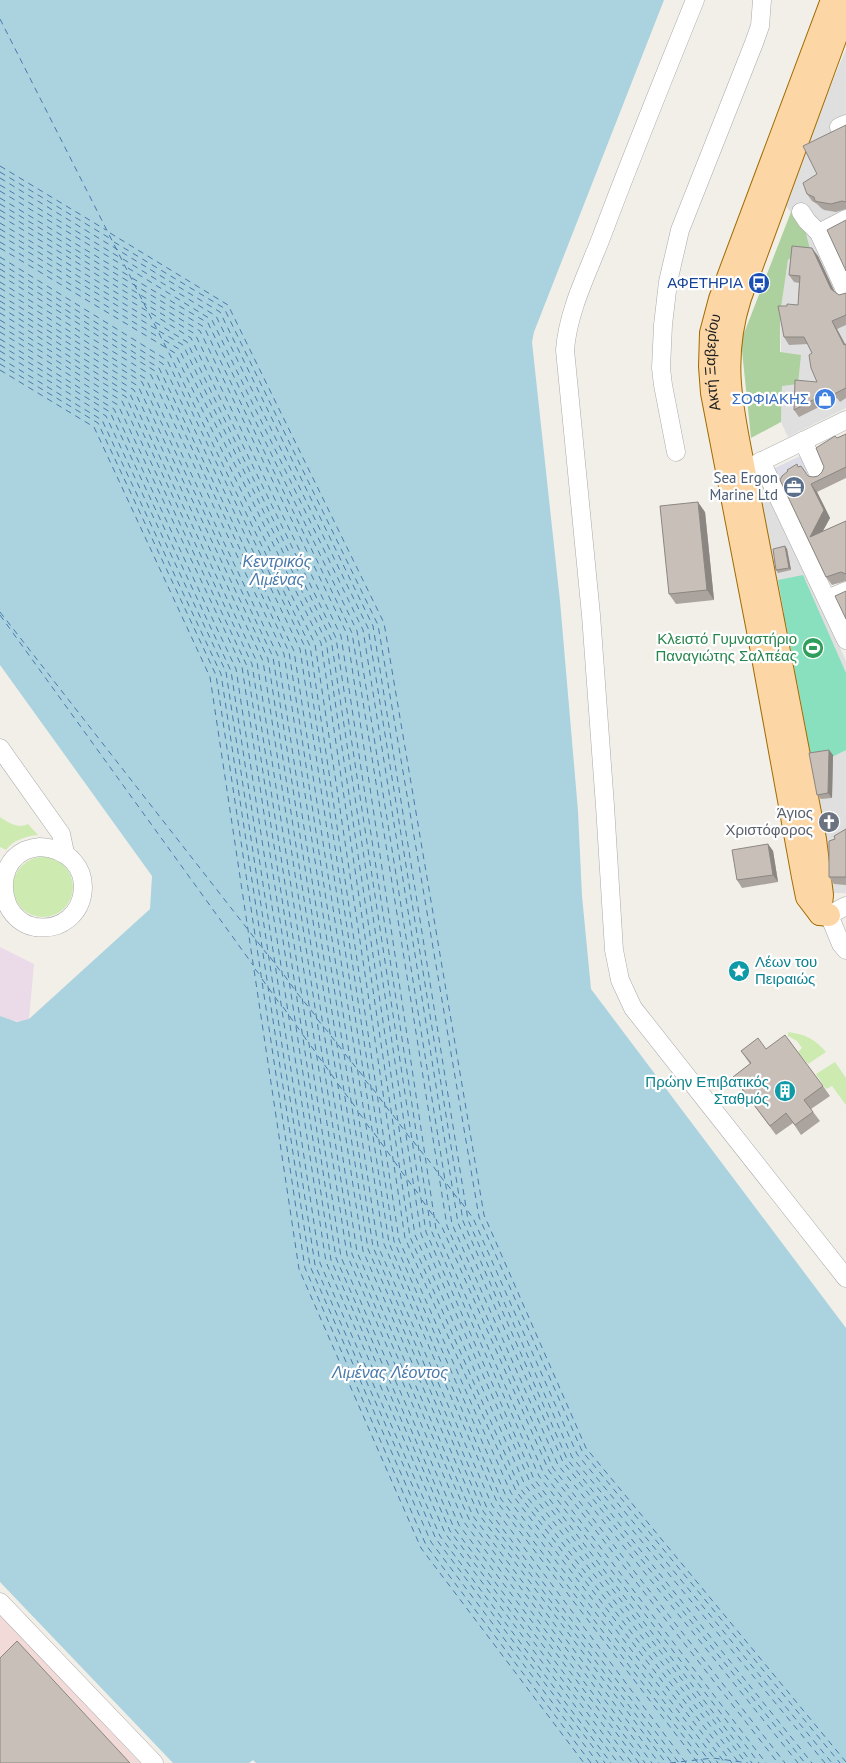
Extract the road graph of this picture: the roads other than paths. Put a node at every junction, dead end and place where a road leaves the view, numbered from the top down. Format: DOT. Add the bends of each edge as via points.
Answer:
graph roads {
  1 [pos="695,0"];
  2 [pos="762,0"];
  3 [pos="832,0"];
  4 [pos="846,9"];
  5 [pos="801,212"];
  6 [pos="846,219"];
  7 [pos="819,233"];
  8 [pos="846,292"];
  9 [pos="846,420"];
  10 [pos="805,440"];
  11 [pos="676,452"];
  12 [pos="744,469"];
  13 [pos="822,473"];
  14 [pos="846,591"];
  15 [pos="827,599"];
  16 [pos="846,640"];
  17 [pos="0,748"];
  18 [pos="65,853"];
  19 [pos="6,858"];
  20 [pos="1,879"];
  21 [pos="2,898"];
  22 [pos="832,912"];
  23 [pos="0,918"];
  24 [pos="44,928"];
  25 [pos="846,950"];
  26 [pos="846,1278"];
  27 [pos="0,1602"];
  28 [pos="154,1763"];
  1 -- 26 [label="street" via="572,315 565,350 590,616 614,950 620,980 633,1008"];
  2 -- 11 [label="street" via="760,26 680,230 668,282 661,368"];
  3 -- 12 [label="main road, Ακτή Ξαβερίου" via="714,317 710,350 712,393"];
  4 -- 12 [label="main road, Ακτή Ξαβερίου" via="734,316 729,382"];
  5 -- 7 [label="street"];
  6 -- 7 [label="street"];
  7 -- 8 [label="street"];
  9 -- 10 [label="street"];
  10 -- 12 [label="street"];
  10 -- 13 [label="street"];
  12 -- 15 [label="street"];
  12 -- 22 [label="main road, Ακτή Ξαβερίου" via="815,839 822,895"];
  14 -- 15 [label="street"];
  15 -- 16 [label="street"];
  17 -- 18 [label="street" via="61,834"];
  18 -- 19 [label="street" via="39,847"];
  18 -- 24 [label="street" via="80,873 82,897 76,911 67,920"];
  19 -- 20 [label="street"];
  20 -- 21 [label="street"];
  21 -- 24 [label="street" via="16,918 30,926"];
  22 -- 25 [label="street" via="834,930"];
  23 -- 24 [label="street" via="27,929"];
  27 -- 28 [label="street"];
}
